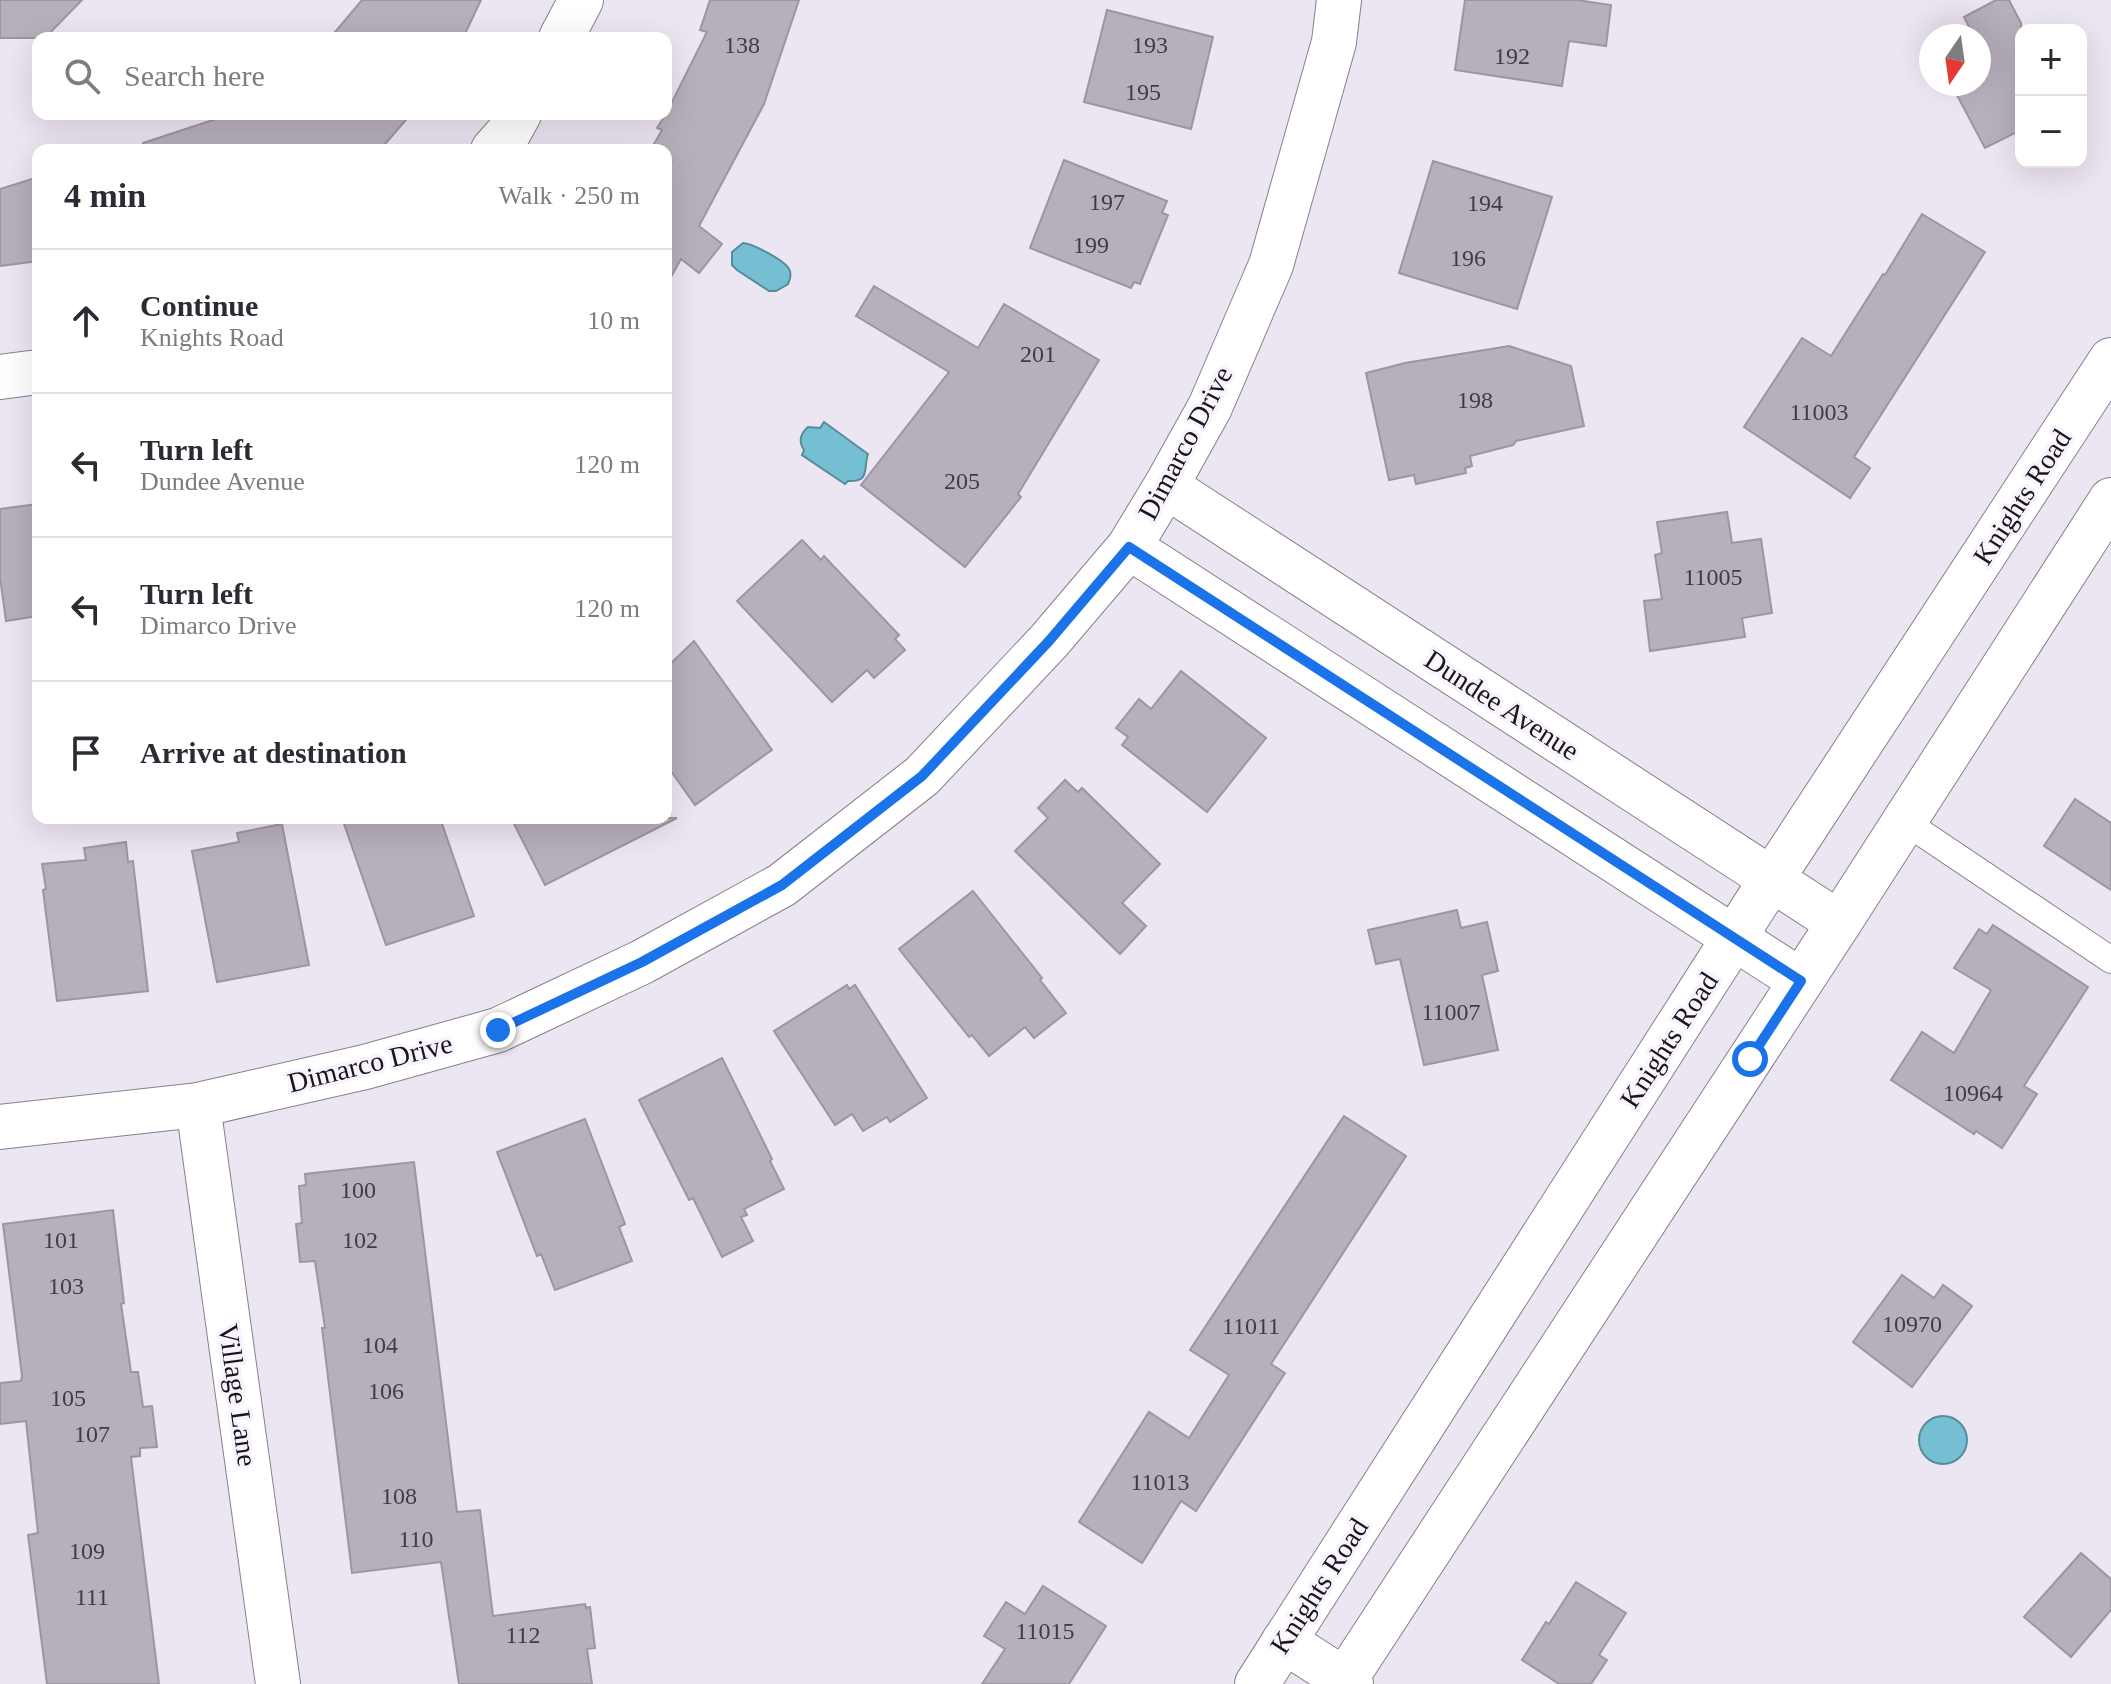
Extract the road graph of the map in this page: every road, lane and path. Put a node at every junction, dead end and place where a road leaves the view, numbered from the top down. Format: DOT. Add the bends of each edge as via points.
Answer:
graph roads {
  1 [pos="581,0"];
  2 [pos="1339,0"];
  3 [pos="564,32"];
  4 [pos="516,120"];
  5 [pos="498,144"];
  6 [pos="2111,360"];
  7 [pos="32,373"];
  8 [pos="0,377"];
  9 [pos="1166,486"];
  10 [pos="2111,500"];
  11 [pos="1129,547"];
  12 [pos="1904,821"];
  13 [pos="1771,880"];
  14 [pos="1839,923"];
  15 [pos="1734,938"];
  16 [pos="2111,960"];
  17 [pos="1801,981"];
  18 [pos="198,1105"];
  19 [pos="0,1127"];
  20 [pos="1284,1641"];
  21 [pos="1346,1683"];
  22 [pos="278,1684"];
  23 [pos="1257,1684"];
  1 -- 3 [label="street"];
  2 -- 9 [label="street, Dimarco Drive" via="1334,42 1271,265 1210,407"];
  4 -- 5 [label="street"];
  6 -- 13 [label="street, Knights Road"];
  7 -- 8 [label="street"];
  9 -- 11 [label="street, Dimarco Drive"];
  9 -- 13 [label="street, Dundee Avenue"];
  10 -- 12 [label="street"];
  11 -- 15 [label="street"];
  11 -- 18 [label="street, Dimarco Drive" via="922,776 782,885 642,962 498,1030"];
  12 -- 14 [label="street"];
  12 -- 16 [label="lane"];
  13 -- 14 [label="street, Dundee Avenue"];
  13 -- 15 [label="street, Knights Road"];
  14 -- 17 [label="street"];
  15 -- 17 [label="street"];
  15 -- 20 [label="street, Knights Road"];
  17 -- 21 [label="street"];
  18 -- 19 [label="street, Dimarco Drive"];
  18 -- 22 [label="street, Village Lane"];
  20 -- 21 [label="street"];
  20 -- 23 [label="street, Knights Road"];
}
